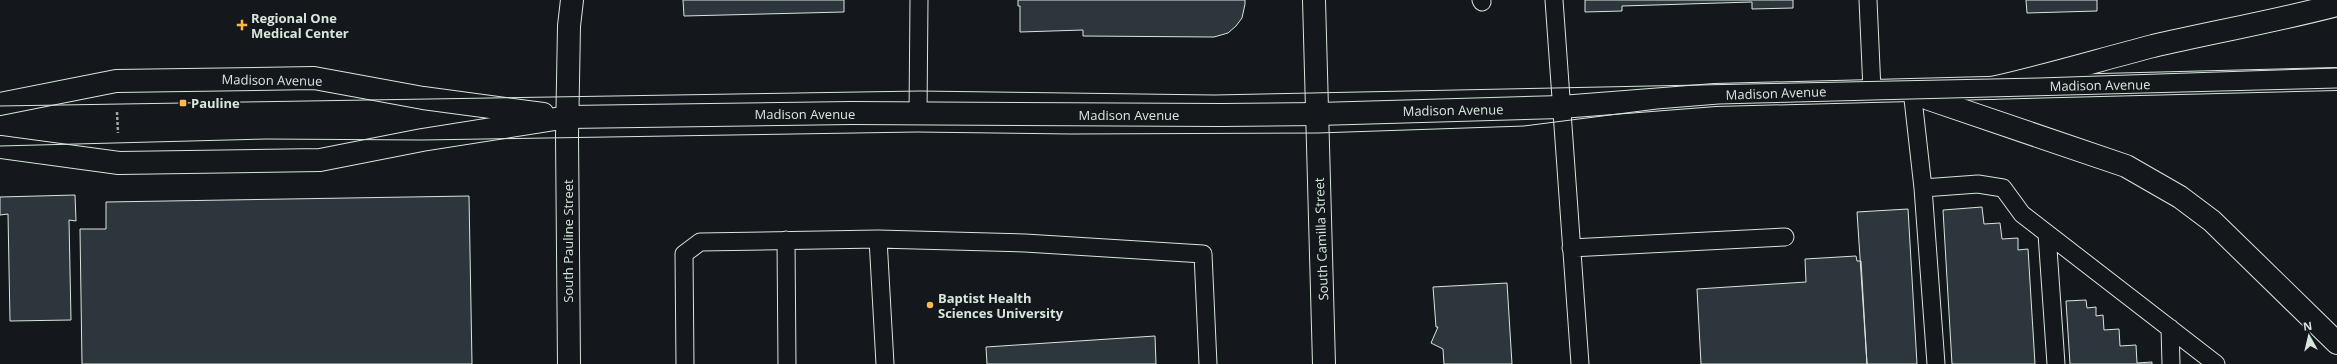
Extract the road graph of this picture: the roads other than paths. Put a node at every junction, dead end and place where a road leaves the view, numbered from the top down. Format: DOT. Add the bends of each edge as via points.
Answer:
graph roads {
  1 [pos="572,0"];
  2 [pos="919,0"];
  3 [pos="1314,0"];
  4 [pos="1554,0"];
  5 [pos="1868,0"];
  6 [pos="2337,5"];
  7 [pos="2337,79"];
  8 [pos="1992,88"];
  9 [pos="1872,90"];
  10 [pos="1912,90"];
  11 [pos="0,104"];
  12 [pos="1561,107"];
  13 [pos="918,114"];
  14 [pos="1318,114"];
  15 [pos="568,117"];
  16 [pos="0,147"];
  17 [pos="1923,188"];
  18 [pos="2047,234"];
  19 [pos="1785,237"];
  20 [pos="878,239"];
  21 [pos="786,240"];
  22 [pos="1571,248"];
  23 [pos="2170,328"];
  24 [pos="2337,343"];
  25 [pos="569,364"];
  26 [pos="685,364"];
  27 [pos="787,364"];
  28 [pos="885,364"];
  29 [pos="1208,364"];
  30 [pos="1324,364"];
  31 [pos="1580,364"];
  32 [pos="1936,364"];
  33 [pos="2056,364"];
  34 [pos="2171,364"];
  35 [pos="2216,364"];
  1 -- 15 [label="main road, South Pauline Street" via="569,26"];
  2 -- 13 [label="lane"];
  3 -- 14 [label="main road, South Camilla Street"];
  4 -- 12 [label="lane"];
  5 -- 9 [label="lane"];
  6 -- 8 [label="main road" via="2269,23 2154,46 2039,78"];
  7 -- 8 [label="main road, Madison Avenue"];
  8 -- 10 [label="main road, Madison Avenue"];
  9 -- 10 [label="main road, Madison Avenue"];
  9 -- 12 [label="main road, Madison Avenue" via="1715,95"];
  10 -- 17 [label="lane"];
  10 -- 24 [label="main road" via="1928,99 2126,166 2153,180 2212,221"];
  11 -- 15 [label="main road, Madison Avenue" via="116,81 314,78 423,98"];
  12 -- 14 [label="main road, Madison Avenue"];
  12 -- 22 [label="lane"];
  13 -- 14 [label="main road, Madison Avenue"];
  13 -- 15 [label="main road, Madison Avenue"];
  14 -- 30 [label="main road, South Camilla Street"];
  15 -- 16 [label="main road, Madison Avenue" via="422,140 320,160 119,163"];
  15 -- 25 [label="main road, South Pauline Street"];
  17 -- 18 [label="lane" via="1978,184 2003,188 2022,214"];
  17 -- 32 [label="lane"];
  18 -- 23 [label="lane"];
  18 -- 33 [label="lane"];
  19 -- 22 [label="lane"];
  20 -- 21 [label="lane"];
  20 -- 28 [label="lane"];
  20 -- 29 [label="lane" via="1025,243 1202,254"];
  21 -- 26 [label="lane" via="700,242 684,254"];
  21 -- 27 [label="lane"];
  22 -- 31 [label="lane"];
  23 -- 34 [label="lane"];
  23 -- 35 [label="lane"];
}
